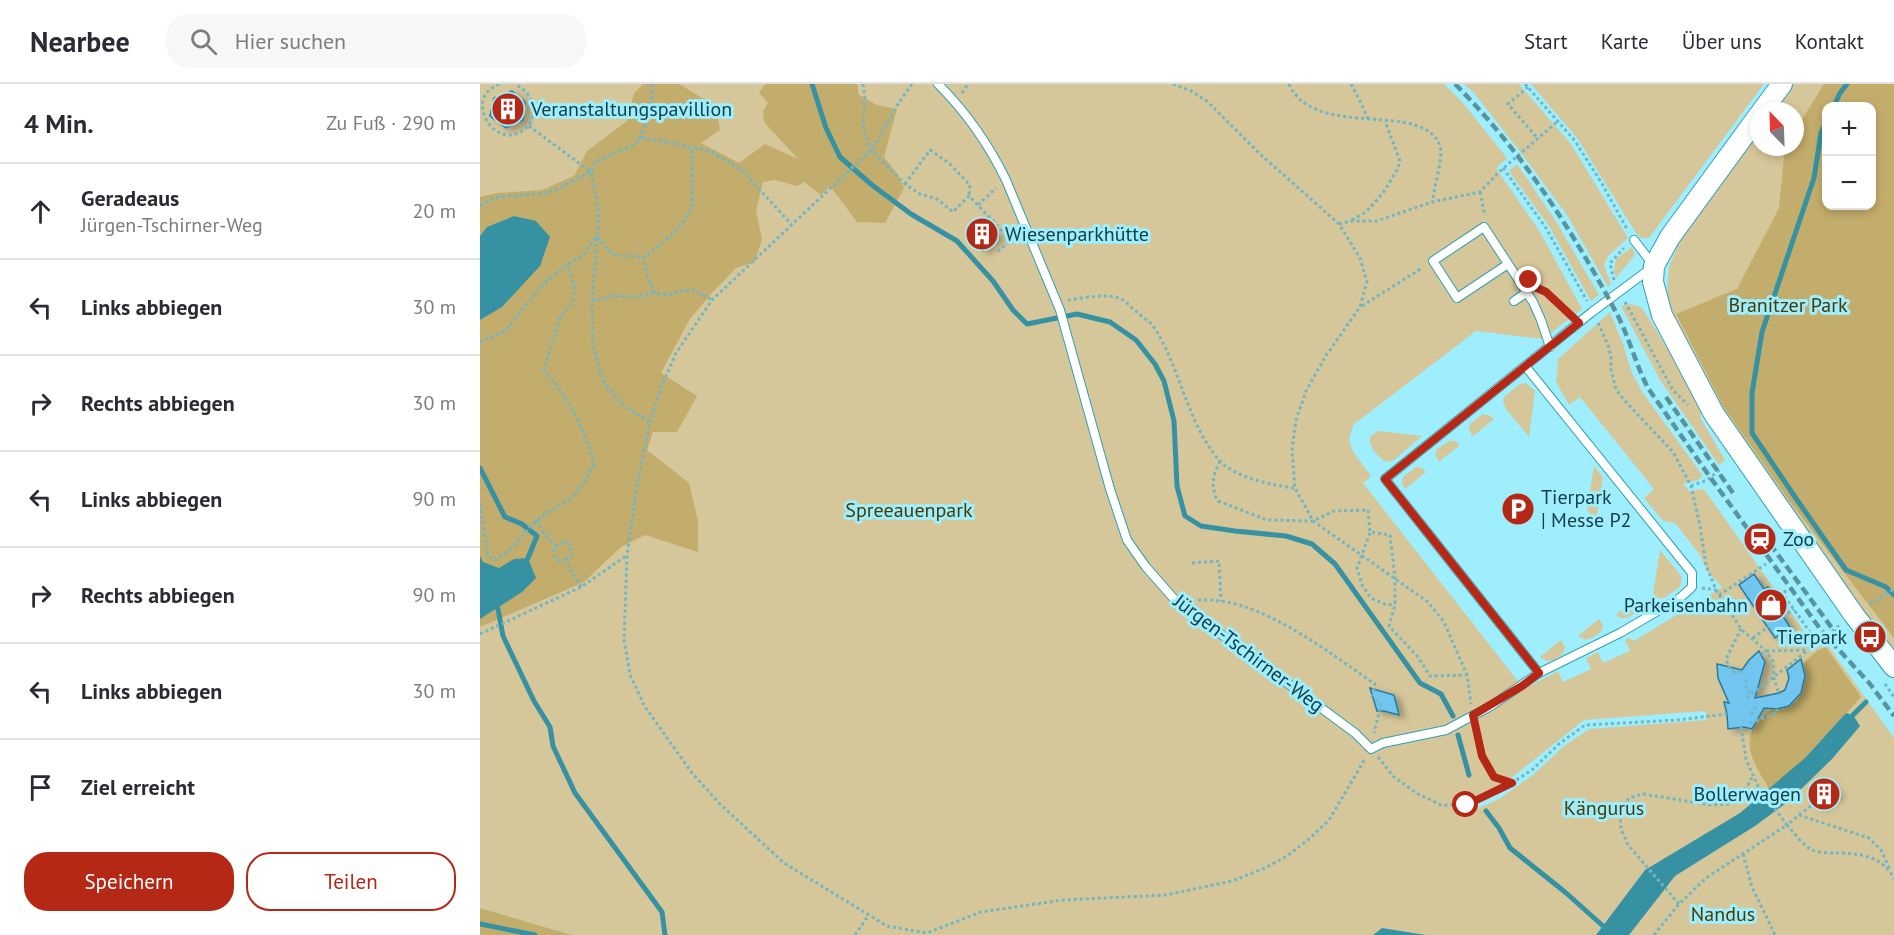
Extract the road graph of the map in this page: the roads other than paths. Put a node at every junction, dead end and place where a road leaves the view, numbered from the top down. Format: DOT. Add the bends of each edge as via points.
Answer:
graph roads {
  1 [pos="938,84"];
  2 [pos="1782,84"];
  3 [pos="1769,102"];
  4 [pos="1750,127"];
  5 [pos="1634,240"];
  6 [pos="1508,264"];
  7 [pos="1654,266"];
  8 [pos="1526,293"];
  9 [pos="1514,301"];
  10 [pos="1550,347"];
  11 [pos="1526,367"];
  12 [pos="1894,667"];
  13 [pos="1539,673"];
  1 -- 13 [label="lane, Jürgen-Tschirner-Weg" via="956,102 996,159 1058,306 1127,540 1175,600 1355,733 1371,749 1383,742 1446,730"];
  2 -- 3 [label="street"];
  4 -- 7 [label="street" via="1670,237"];
  5 -- 7 [label="lane"];
  6 -- 6 [label="lane" via="1484,227 1433,261 1457,298"];
  6 -- 8 [label="lane"];
  7 -- 10 [label="lane"];
  7 -- 12 [label="street" via="1653,282 1662,315 1714,414"];
  8 -- 9 [label="lane"];
  8 -- 10 [label="lane"];
  10 -- 11 [label="lane"];
  11 -- 13 [label="lane" via="1385,479"];
  11 -- 13 [label="lane" via="1692,573 1692,587 1680,598"];
}
